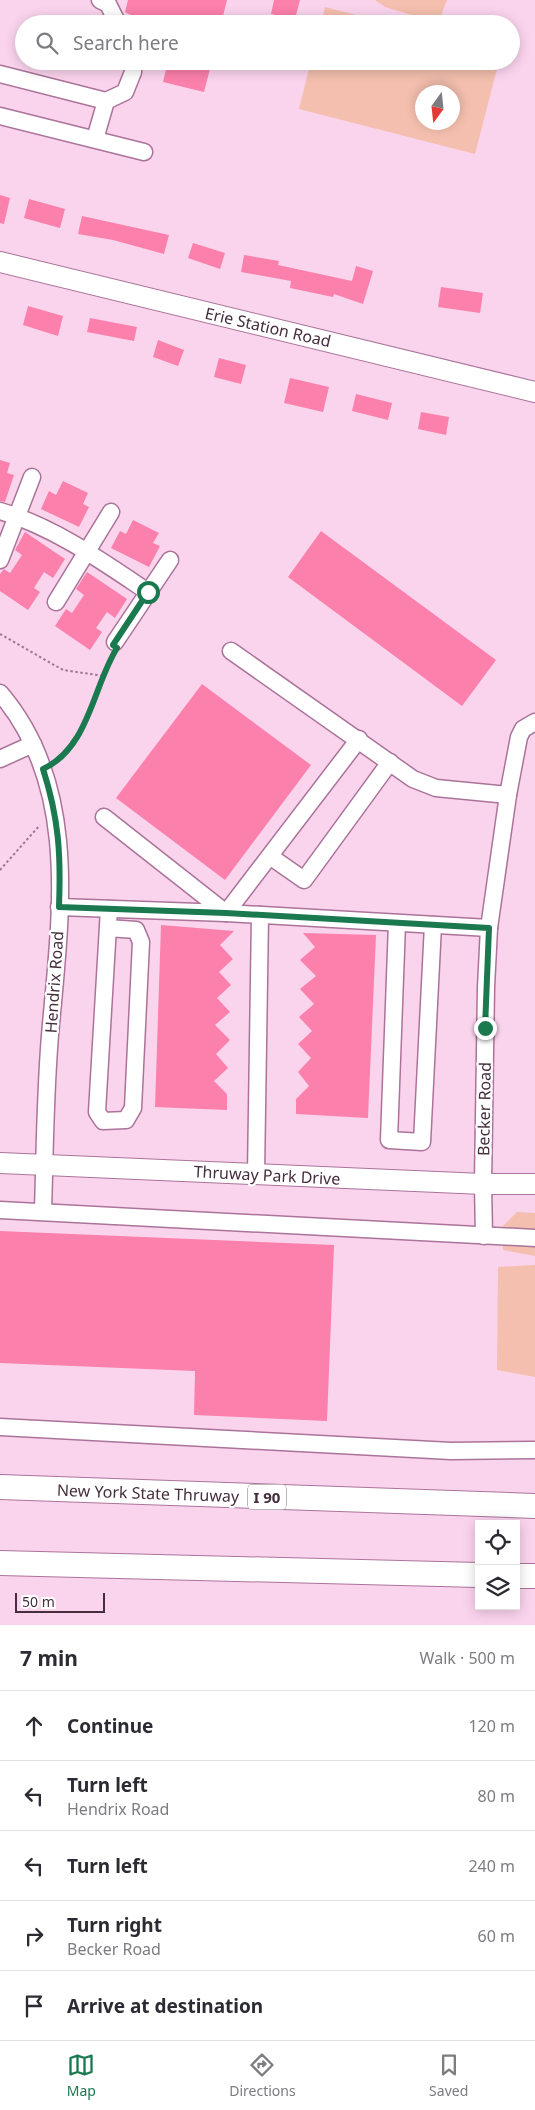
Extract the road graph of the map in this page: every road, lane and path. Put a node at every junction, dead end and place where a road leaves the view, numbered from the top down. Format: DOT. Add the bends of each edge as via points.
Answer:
graph roads {
  1 [pos="100,0"];
  2 [pos="114,15"];
  3 [pos="133,70"];
  4 [pos="0,74"];
  5 [pos="106,101"];
  6 [pos="0,116"];
  7 [pos="95,139"];
  8 [pos="144,152"];
  9 [pos="0,262"];
  10 [pos="535,392"];
  11 [pos="32,477"];
  12 [pos="0,511"];
  13 [pos="111,512"];
  14 [pos="16,516"];
  15 [pos="86,550"];
  16 [pos="0,560"];
  17 [pos="170,560"];
  18 [pos="148,592"];
  19 [pos="56,602"];
  20 [pos="0,634"];
  21 [pos="115,642"];
  22 [pos="231,651"];
  23 [pos="104,676"];
  24 [pos="0,693"];
  25 [pos="535,722"];
  26 [pos="359,739"];
  27 [pos="33,744"];
  28 [pos="0,759"];
  29 [pos="390,762"];
  30 [pos="43,769"];
  31 [pos="508,795"];
  32 [pos="56,814"];
  33 [pos="104,817"];
  34 [pos="271,857"];
  35 [pos="0,870"];
  36 [pos="59,907"];
  37 [pos="108,909"];
  38 [pos="226,913"];
  39 [pos="260,915"];
  40 [pos="397,923"];
  41 [pos="434,925"];
  42 [pos="108,928"];
  43 [pos="489,928"];
  44 [pos="0,1163"];
  45 [pos="45,1165"];
  46 [pos="256,1174"];
  47 [pos="482,1184"];
  48 [pos="535,1184"];
  49 [pos="0,1210"];
  50 [pos="43,1210"];
  51 [pos="484,1236"];
  52 [pos="535,1238"];
  53 [pos="0,1427"];
  54 [pos="535,1450"];
  55 [pos="0,1487"];
  56 [pos="535,1506"];
  57 [pos="0,1563"];
  58 [pos="475,1575"];
  59 [pos="520,1576"];
  60 [pos="535,1576"];
  1 -- 2 [label="street" via="108,4"];
  3 -- 5 [label="street" via="125,92"];
  4 -- 5 [label="street"];
  5 -- 7 [label="street"];
  6 -- 7 [label="street"];
  7 -- 8 [label="street"];
  9 -- 10 [label="main road, Erie Station Road"];
  11 -- 14 [label="street"];
  12 -- 14 [label="street"];
  13 -- 15 [label="street"];
  14 -- 15 [label="street"];
  14 -- 16 [label="street"];
  15 -- 18 [label="street"];
  15 -- 19 [label="street"];
  17 -- 18 [label="street"];
  18 -- 21 [label="street"];
  20 -- 23 [label="path" via="63,670"];
  21 -- 23 [label="path" via="113,645 117,648"];
  22 -- 26 [label="street"];
  23 -- 30 [label="path" via="83,727 56,763"];
  24 -- 27 [label="street, Hendrix Road"];
  25 -- 31 [label="street, Becker Road" via="523,729 519,737"];
  26 -- 29 [label="street"];
  26 -- 34 [label="street"];
  27 -- 28 [label="street"];
  27 -- 30 [label="street, Hendrix Road"];
  29 -- 31 [label="street" via="413,779 436,788"];
  29 -- 34 [label="street" via="304,880"];
  30 -- 32 [label="street, Hendrix Road"];
  31 -- 43 [label="street, Becker Road"];
  32 -- 35 [label="path" via="45,821"];
  32 -- 36 [label="street, Hendrix Road" via="60,845"];
  33 -- 38 [label="street"];
  34 -- 38 [label="street"];
  36 -- 37 [label="street"];
  36 -- 45 [label="street, Hendrix Road"];
  37 -- 38 [label="street"];
  37 -- 42 [label="street"];
  38 -- 39 [label="street"];
  39 -- 40 [label="street"];
  39 -- 46 [label="street"];
  40 -- 41 [label="street"];
  40 -- 41 [label="street" via="389,1140 397,1141 422,1142"];
  41 -- 43 [label="street"];
  42 -- 42 [label="street" via="97,1112 102,1121 126,1120 133,1108 141,942 136,930"];
  43 -- 47 [label="street, Becker Road"];
  44 -- 45 [label="main road, Thruway Park Drive"];
  45 -- 46 [label="main road, Thruway Park Drive"];
  45 -- 50 [label="street, Hendrix Road"];
  46 -- 47 [label="main road, Thruway Park Drive"];
  47 -- 48 [label="main road, Thruway Park Drive"];
  47 -- 51 [label="street, Becker Road"];
  49 -- 50 [label="street"];
  50 -- 51 [label="street"];
  51 -- 52 [label="street"];
  53 -- 54 [label="street" via="450,1451"];
  55 -- 56 [label="highway, New York State Thruway / I 90"];
  57 -- 58 [label="highway"];
  59 -- 60 [label="highway"];
}
